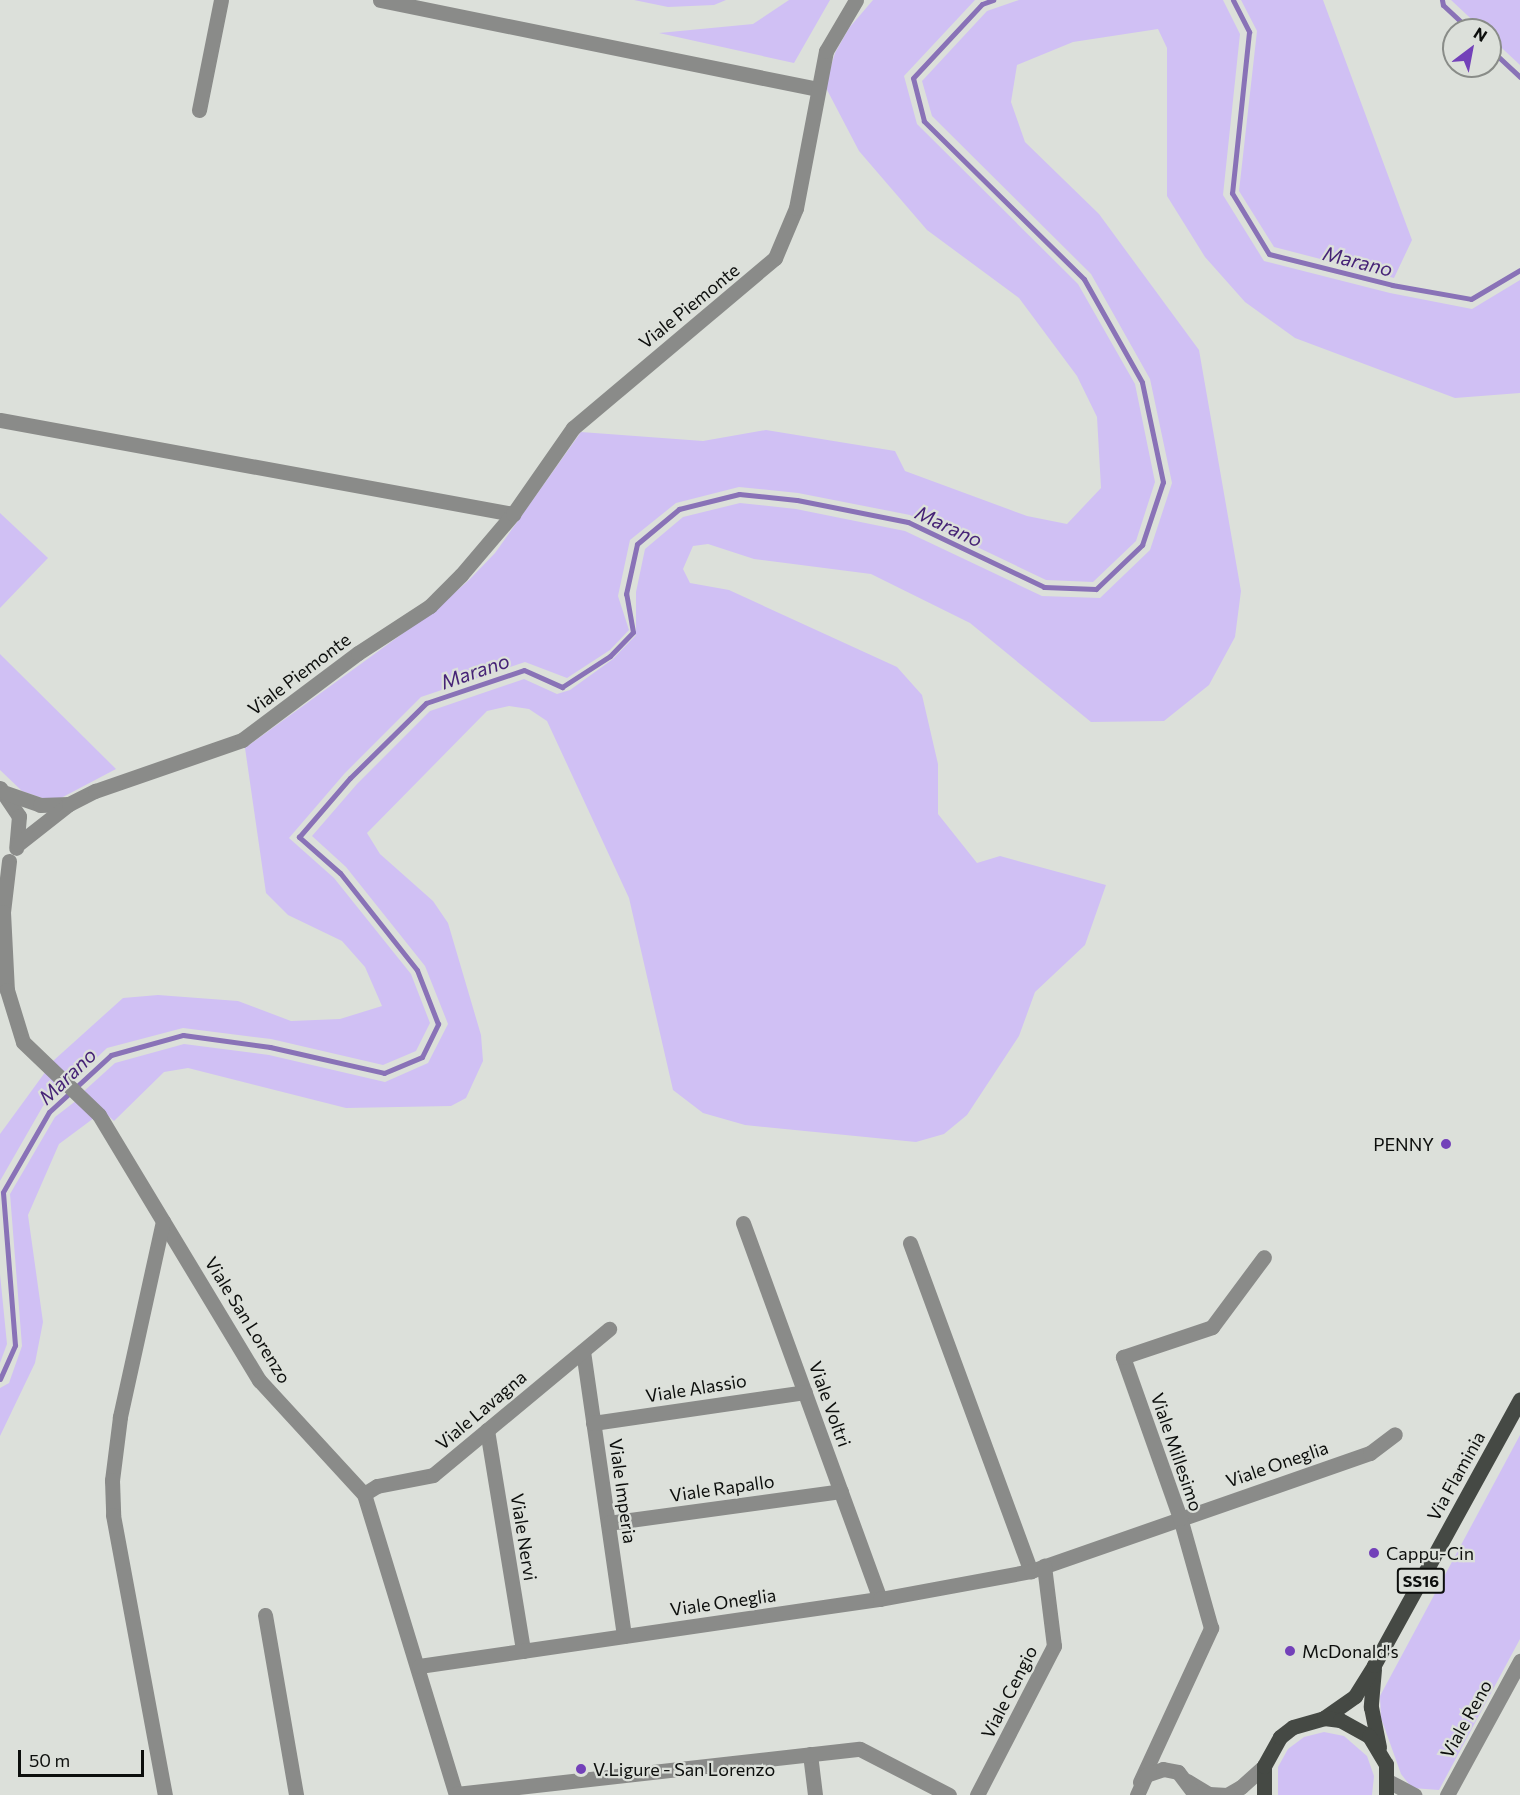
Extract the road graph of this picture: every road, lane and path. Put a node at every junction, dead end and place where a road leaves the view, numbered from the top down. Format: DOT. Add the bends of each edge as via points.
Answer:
graph roads {
  1 [pos="221,0"];
  2 [pos="380,0"];
  3 [pos="856,0"];
  4 [pos="816,89"];
  5 [pos="199,110"];
  6 [pos="0,420"];
  7 [pos="513,514"];
  8 [pos="2,790"];
  9 [pos="69,804"];
  10 [pos="18,844"];
  11 [pos="4,865"];
  12 [pos="2,909"];
  13 [pos="163,1221"];
  14 [pos="743,1223"];
  15 [pos="910,1243"];
  16 [pos="1264,1257"];
  17 [pos="609,1329"];
  18 [pos="583,1351"];
  19 [pos="805,1392"];
  20 [pos="1520,1399"];
  21 [pos="593,1423"];
  22 [pos="487,1430"];
  23 [pos="1395,1434"];
  24 [pos="841,1491"];
  25 [pos="364,1494"];
  26 [pos="1180,1518"];
  27 [pos="608,1523"];
  28 [pos="1038,1568"];
  29 [pos="880,1599"];
  30 [pos="265,1615"];
  31 [pos="624,1636"];
  32 [pos="523,1651"];
  33 [pos="1520,1661"];
  34 [pos="1374,1665"];
  35 [pos="419,1666"];
  36 [pos="1324,1718"];
  37 [pos="1164,1727"];
  38 [pos="1379,1749"];
  39 [pos="810,1754"];
  40 [pos="1264,1766"];
  41 [pos="1172,1770"];
  42 [pos="1189,1788"];
  43 [pos="1387,1788"];
  44 [pos="1137,1791"];
  45 [pos="165,1795"];
  46 [pos="296,1795"];
  47 [pos="456,1795"];
  48 [pos="815,1795"];
  49 [pos="949,1795"];
  50 [pos="977,1795"];
  51 [pos="1263,1795"];
  52 [pos="1414,1795"];
  53 [pos="1447,1795"];
  1 -- 5 [label="street"];
  2 -- 4 [label="street"];
  3 -- 4 [label="street, Viale Piemonte" via="826,51"];
  4 -- 7 [label="street, Viale Piemonte" via="796,208 775,258 573,428"];
  6 -- 7 [label="street"];
  7 -- 9 [label="street, Viale Piemonte" via="430,606 358,653 242,740 121,780"];
  8 -- 9 [label="street, Viale Piemonte" via="40,805"];
  8 -- 10 [label="street" via="19,816"];
  9 -- 10 [label="street, Viale Piemonte"];
  10 -- 11 [label="street"];
  11 -- 12 [label="street, Viale San Lorenzo"];
  12 -- 13 [label="street, Viale San Lorenzo" via="7,990 23,1042 99,1115"];
  13 -- 25 [label="street, Viale San Lorenzo" via="259,1380"];
  13 -- 45 [label="street" via="120,1417 112,1480 113,1515"];
  14 -- 19 [label="street, Viale Voltri"];
  15 -- 28 [label="street"];
  16 -- 26 [label="street, Viale Millesimo" via="1212,1327 1124,1357"];
  17 -- 18 [label="street, Viale Lavagna"];
  18 -- 21 [label="street, Viale Imperia"];
  18 -- 22 [label="street, Viale Lavagna"];
  19 -- 21 [label="street, Viale Alassio"];
  19 -- 24 [label="street, Viale Voltri"];
  20 -- 34 [label="main road, Via Flaminia / SS16"];
  21 -- 27 [label="street, Viale Imperia"];
  22 -- 25 [label="street, Viale Lavagna" via="434,1475 377,1486"];
  22 -- 32 [label="street, Viale Nervi"];
  23 -- 26 [label="street, Viale Oneglia" via="1370,1453"];
  24 -- 27 [label="street, Viale Rapallo"];
  24 -- 29 [label="street, Viale Voltri"];
  25 -- 35 [label="street, Viale San Lorenzo"];
  26 -- 28 [label="street, Viale Oneglia"];
  26 -- 37 [label="street, Viale Millesimo" via="1211,1628 1207,1644"];
  27 -- 31 [label="street, Viale Imperia"];
  28 -- 29 [label="street, Viale Oneglia"];
  28 -- 50 [label="street, Viale Cengio" via="1054,1646"];
  29 -- 31 [label="street, Viale Oneglia"];
  30 -- 46 [label="street"];
  31 -- 32 [label="street, Viale Oneglia"];
  32 -- 35 [label="street, Viale Oneglia"];
  33 -- 53 [label="street, Viale Reno"];
  34 -- 36 [label="main road, Via Flaminia / SS16" via="1355,1696"];
  34 -- 38 [label="main road, Via Flaminia / SS16" via="1371,1707"];
  35 -- 47 [label="street, Viale San Lorenzo"];
  36 -- 38 [label="main road, SS16" via="1356,1726"];
  36 -- 40 [label="main road, SS16" via="1293,1727 1280,1737"];
  37 -- 41 [label="street, Viale Millesimo" via="1162,1754"];
  37 -- 44 [label="street, Viale Millesimo"];
  38 -- 43 [label="main road, SS16"];
  39 -- 47 [label="street"];
  39 -- 48 [label="street"];
  39 -- 49 [label="street" via="860,1749"];
  40 -- 42 [label="street" via="1227,1795"];
  40 -- 51 [label="main road, SS16"];
  41 -- 42 [label="street"];
  41 -- 44 [label="street" via="1154,1771"];
  43 -- 52 [label="street"];
}
